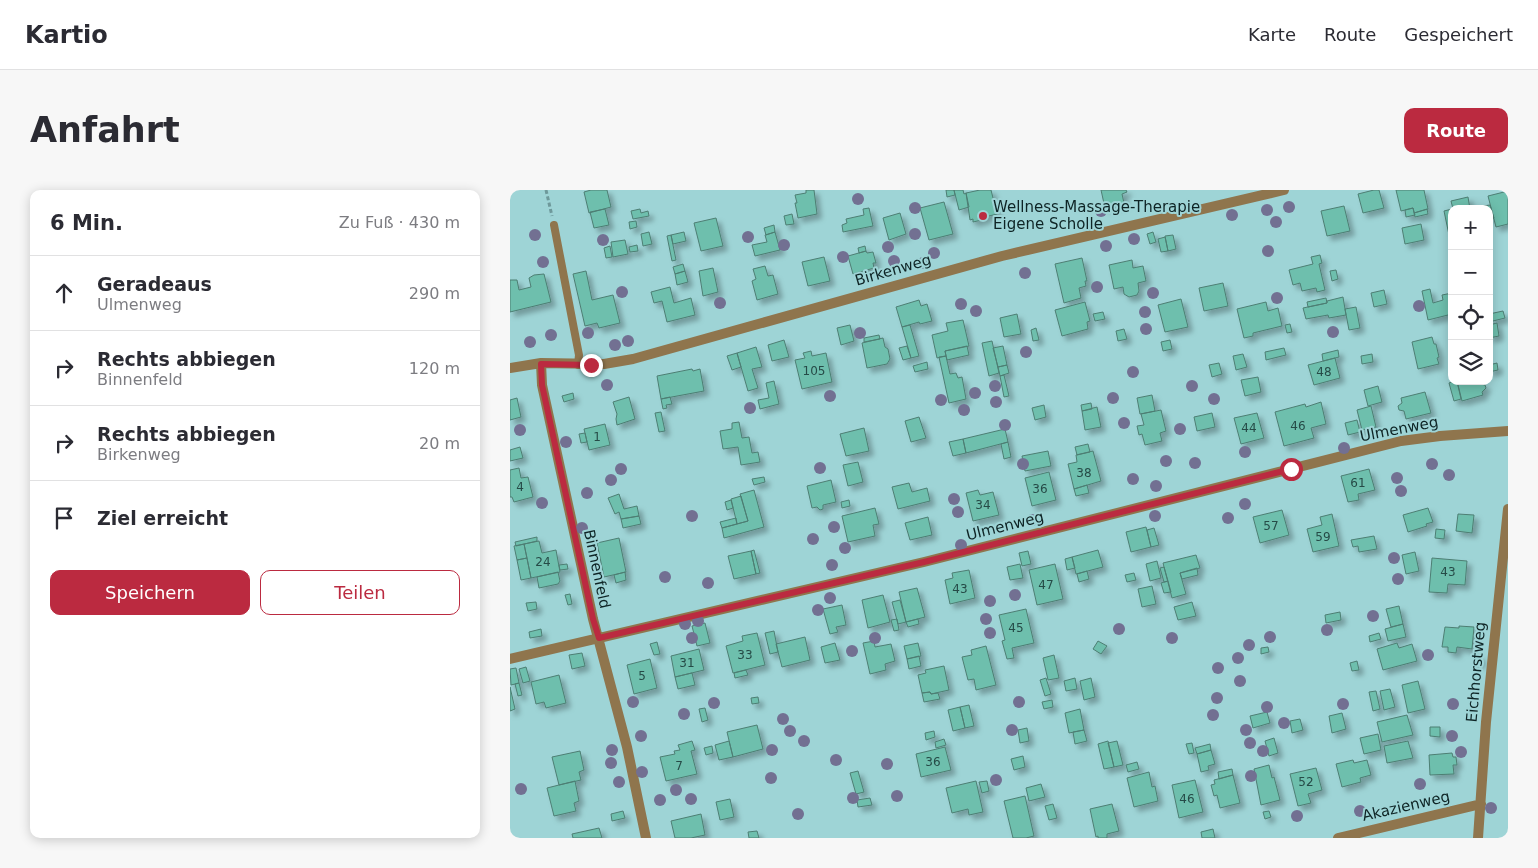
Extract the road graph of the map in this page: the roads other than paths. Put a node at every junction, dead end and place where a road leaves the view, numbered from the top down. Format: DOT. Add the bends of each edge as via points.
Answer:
graph roads {
  1 [pos="1284,190"];
  2 [pos="554,225"];
  3 [pos="541,364"];
  4 [pos="578,365"];
  5 [pos="510,368"];
  6 [pos="1508,431"];
  7 [pos="1508,509"];
  8 [pos="599,638"];
  9 [pos="510,659"];
  10 [pos="1481,804"];
  11 [pos="646,838"];
  12 [pos="1338,838"];
  13 [pos="1478,838"];
  1 -- 4 [label="street, Birkenweg" via="1002,256 633,359"];
  2 -- 4 [label="lane" via="579,354"];
  3 -- 4 [label="street, Birkenweg"];
  3 -- 5 [label="street, Birkenweg"];
  3 -- 8 [label="street, Binnenfeld" via="542,385"];
  6 -- 8 [label="street, Ulmenweg" via="1401,441 924,562"];
  7 -- 10 [label="street, Eichhorstweg"];
  8 -- 9 [label="street, Ulmenweg"];
  8 -- 11 [label="street, Binnenfeld"];
  10 -- 12 [label="street, Akazienweg"];
  10 -- 13 [label="street, Eichhorstweg"];
}
